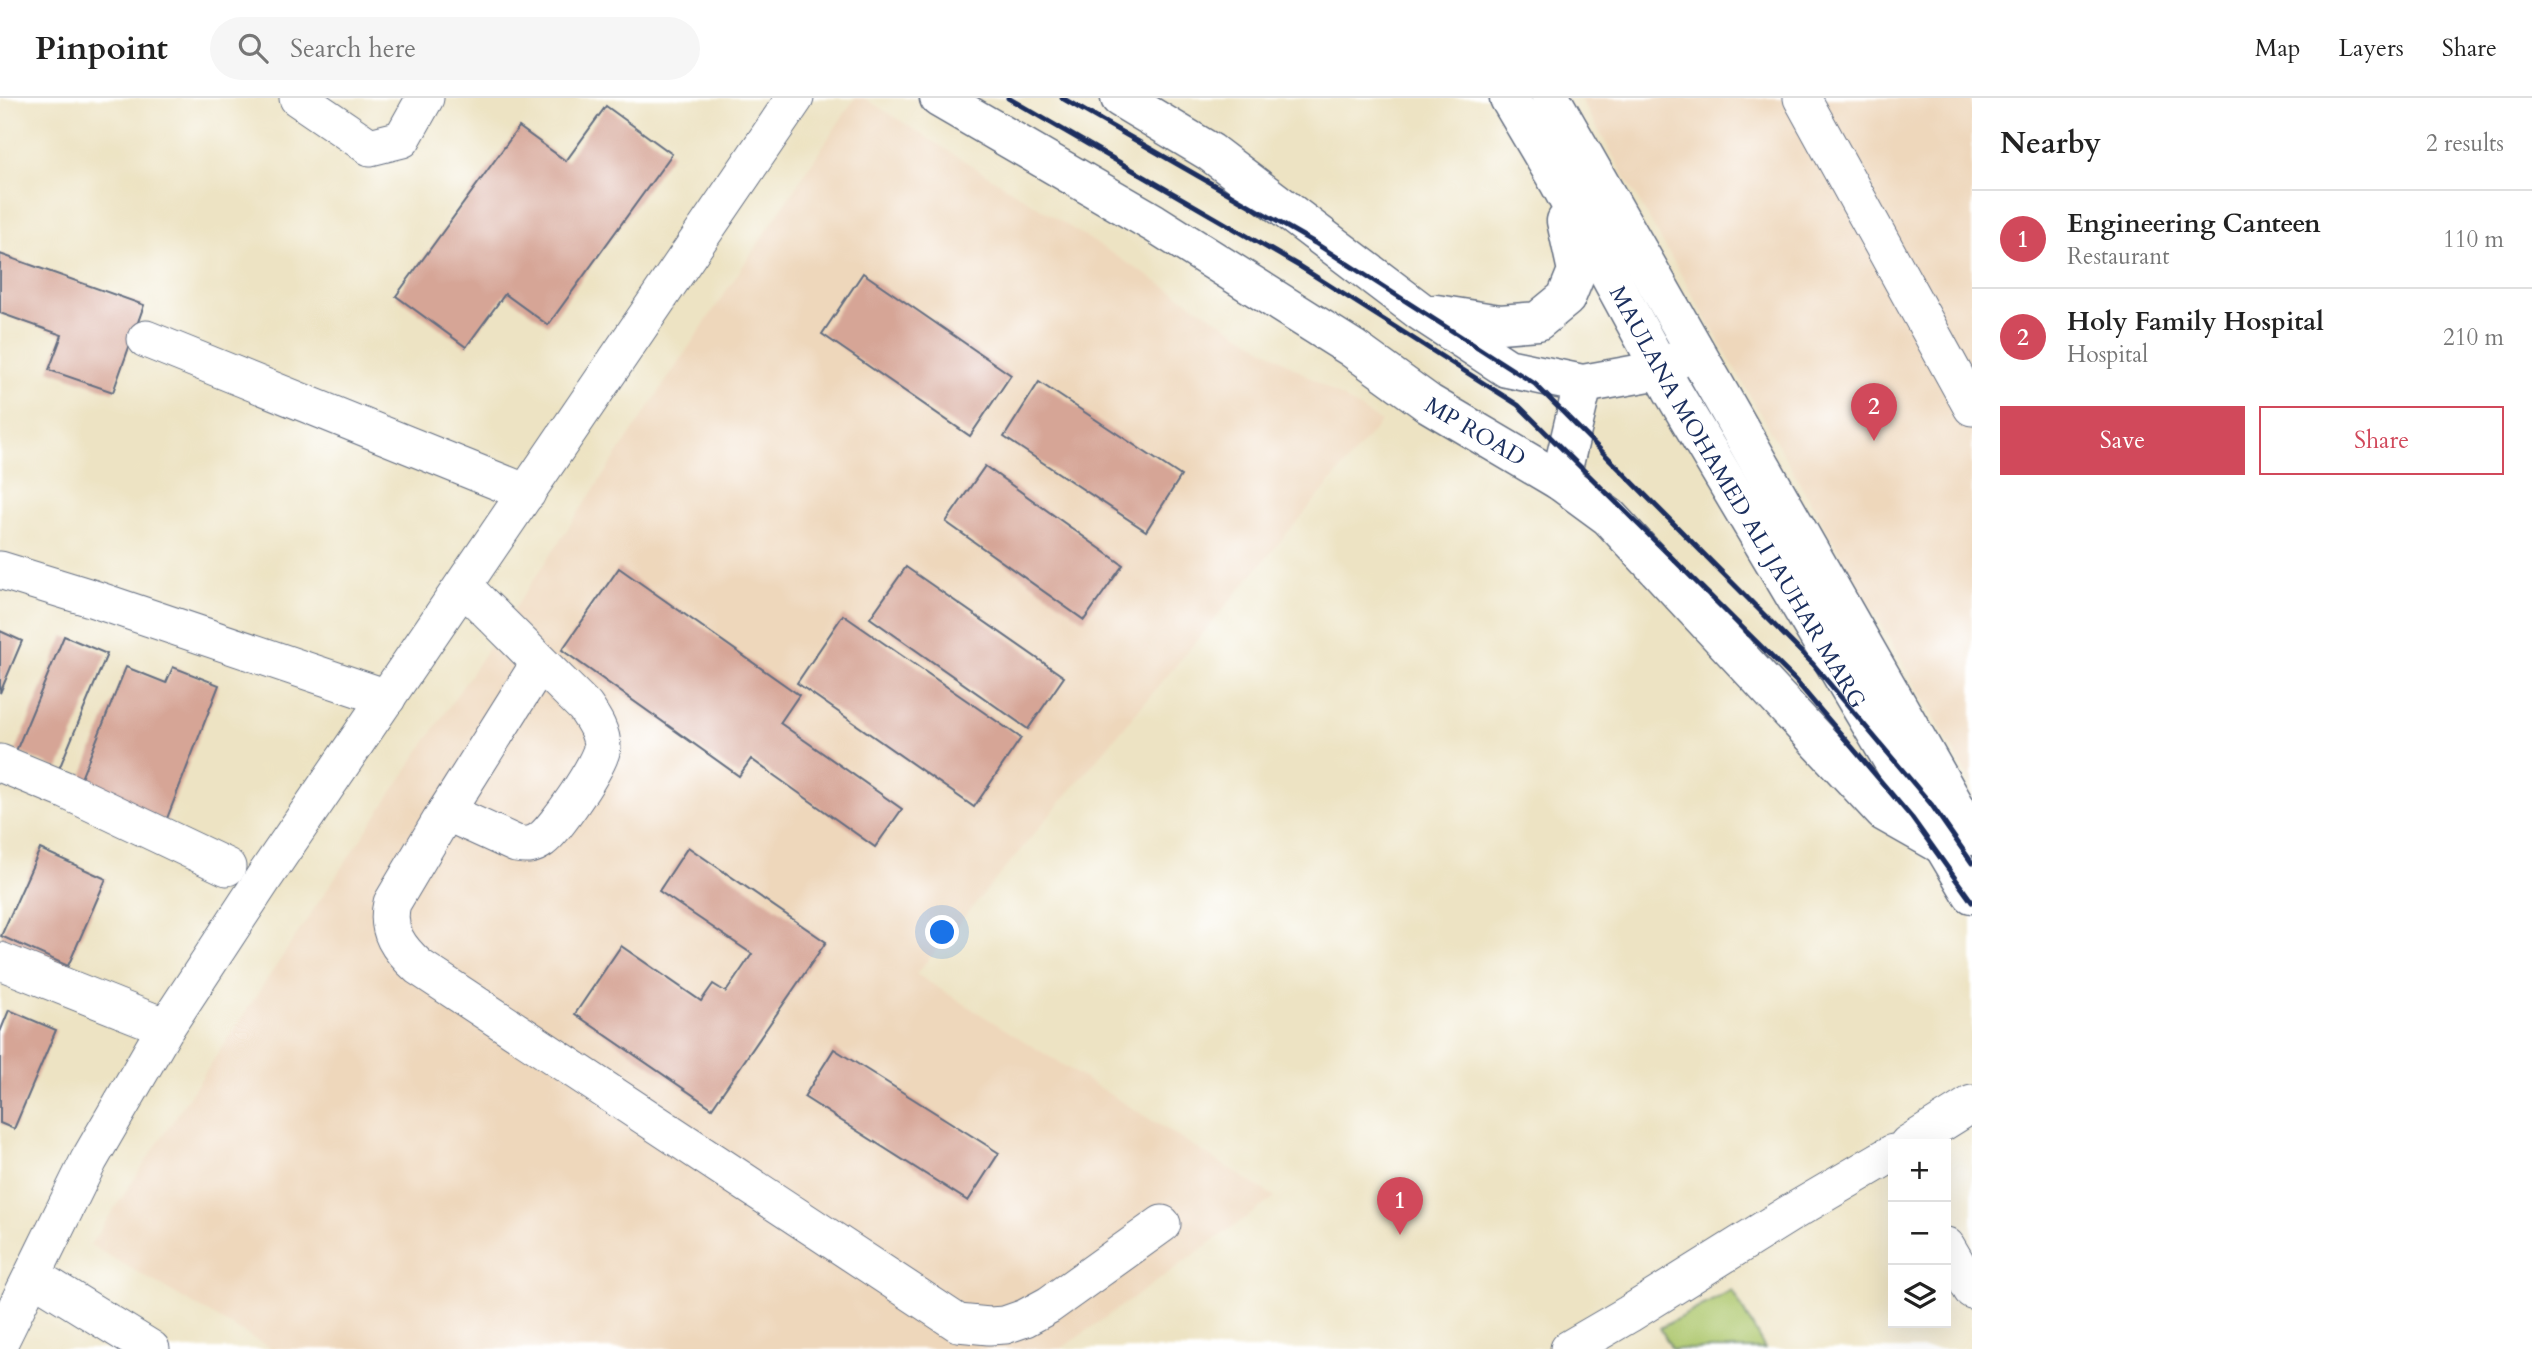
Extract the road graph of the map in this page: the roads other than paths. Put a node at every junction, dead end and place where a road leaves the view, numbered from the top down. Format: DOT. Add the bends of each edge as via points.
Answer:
graph roads {
  1 [pos="298,98"];
  2 [pos="425,98"];
  3 [pos="795,98"];
  4 [pos="939,98"];
  5 [pos="1119,98"];
  6 [pos="1509,98"];
  7 [pos="1552,98"];
  8 [pos="1802,98"];
  9 [pos="1558,181"];
  10 [pos="1420,311"];
  11 [pos="146,339"];
  12 [pos="1695,348"];
  13 [pos="1660,370"];
  14 [pos="1583,384"];
  15 [pos="1972,407"];
  16 [pos="1560,481"];
  17 [pos="527,493"];
  18 [pos="0,569"];
  19 [pos="463,586"];
  20 [pos="539,664"];
  21 [pos="387,698"];
  22 [pos="0,763"];
  23 [pos="446,812"];
  24 [pos="1962,837"];
  25 [pos="227,867"];
  26 [pos="1972,894"];
  27 [pos="0,961"];
  28 [pos="166,1027"];
  29 [pos="1972,1104"];
  30 [pos="1917,1139"];
  31 [pos="1888,1157"];
  32 [pos="1162,1224"];
  33 [pos="1951,1254"];
  34 [pos="33,1276"];
  35 [pos="1972,1290"];
  36 [pos="0,1341"];
  37 [pos="151,1349"];
  38 [pos="1569,1349"];
  1 -- 2 [label="street" via="370,147 402,139"];
  3 -- 17 [label="street"];
  4 -- 16 [label="main road, MP ROAD" via="1154,223 1352,348 1428,403"];
  5 -- 10 [label="main road" via="1210,152"];
  6 -- 9 [label="main road, MAULANA MOHAMED ALI JAUHAR MARG"];
  7 -- 12 [label="main road, MAULANA MOHAMED ALI JAUHAR MARG"];
  8 -- 15 [label="street"];
  9 -- 10 [label="main road" via="1577,271 1566,298 1538,321 1500,324"];
  9 -- 13 [label="main road, MAULANA MOHAMED ALI JAUHAR MARG"];
  10 -- 14 [label="main road" via="1507,368"];
  11 -- 17 [label="street"];
  12 -- 13 [label="main road"];
  12 -- 24 [label="main road, MAULANA MOHAMED ALI JAUHAR MARG"];
  13 -- 14 [label="main road"];
  13 -- 24 [label="main road, MAULANA MOHAMED ALI JAUHAR MARG"];
  14 -- 16 [label="main road"];
  16 -- 24 [label="main road, MP ROAD" via="1609,517 1884,813"];
  17 -- 19 [label="street"];
  18 -- 21 [label="street"];
  19 -- 20 [label="street"];
  19 -- 21 [label="street"];
  20 -- 23 [label="street"];
  20 -- 23 [label="street" via="585,707 596,724 602,746 598,762 550,831 527,846"];
  21 -- 28 [label="street"];
  22 -- 25 [label="street"];
  23 -- 32 [label="street" via="392,903 391,930 405,954 958,1323 1006,1325 1025,1318"];
  24 -- 26 [label="main road, MAULANA MOHAMED ALI JAUHAR MARG"];
  27 -- 28 [label="street"];
  28 -- 34 [label="street" via="89,1160"];
  29 -- 30 [label="street"];
  31 -- 38 [label="street"];
  33 -- 35 [label="street"];
  34 -- 36 [label="street"];
  34 -- 37 [label="street"];
}
